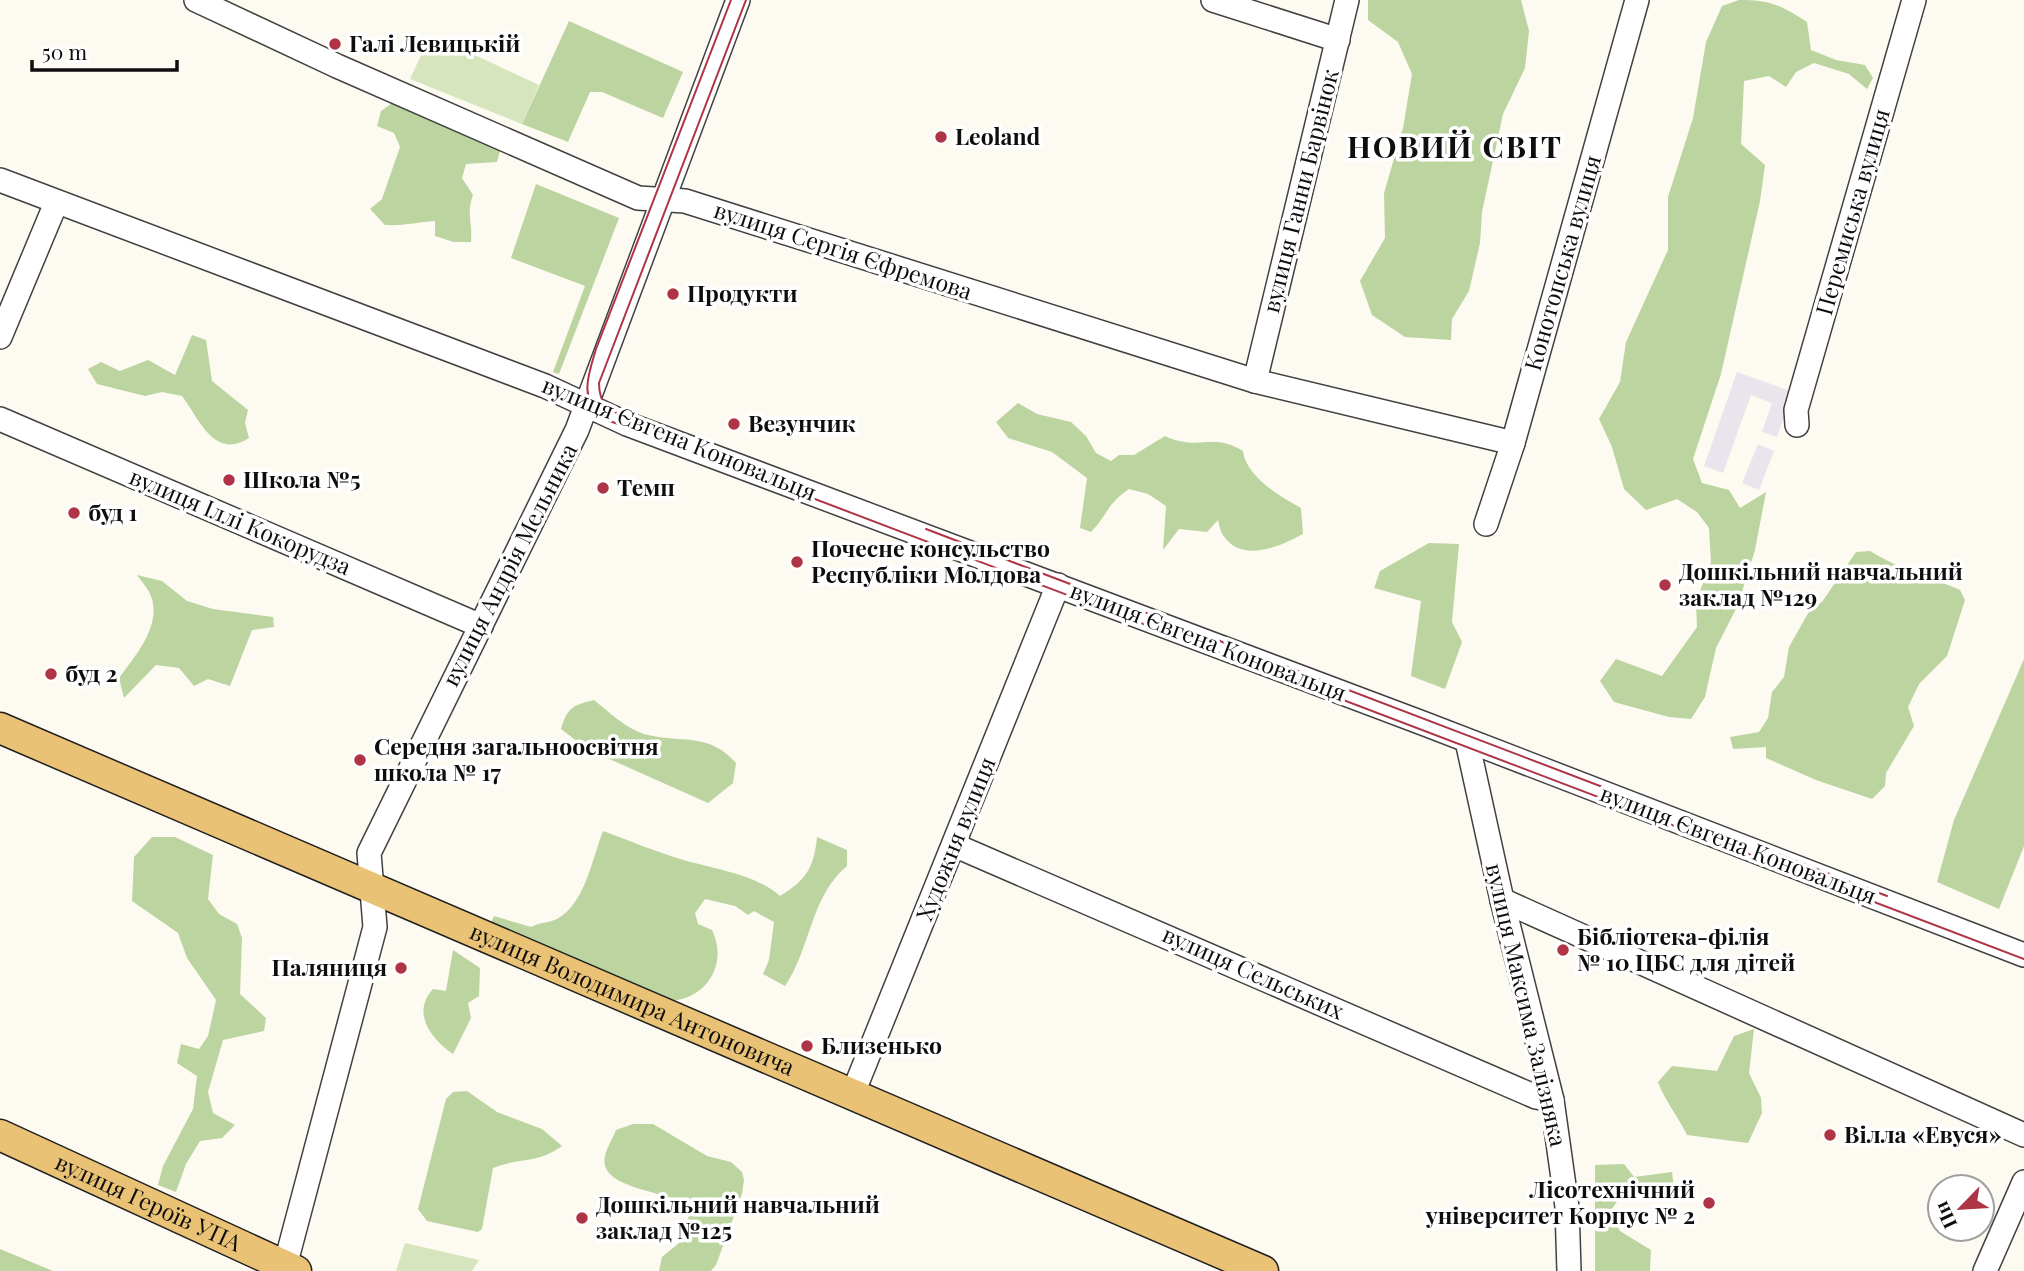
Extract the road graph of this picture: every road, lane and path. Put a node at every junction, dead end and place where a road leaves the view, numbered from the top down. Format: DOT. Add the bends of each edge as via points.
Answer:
graph roads {
  1 [pos="196,0"];
  2 [pos="738,0"];
  3 [pos="1213,0"];
  4 [pos="1347,0"];
  5 [pos="1637,0"];
  6 [pos="1914,0"];
  7 [pos="1338,40"];
  8 [pos="0,180"];
  9 [pos="661,200"];
  10 [pos="56,203"];
  11 [pos="0,337"];
  12 [pos="1255,381"];
  13 [pos="587,404"];
  14 [pos="0,419"];
  15 [pos="1797,425"];
  16 [pos="1513,443"];
  17 [pos="1486,524"];
  18 [pos="1058,585"];
  19 [pos="481,626"];
  20 [pos="0,728"];
  21 [pos="1467,741"];
  22 [pos="954,845"];
  23 [pos="374,890"];
  24 [pos="1502,900"];
  25 [pos="2024,955"];
  26 [pos="853,1093"];
  27 [pos="1552,1100"];
  28 [pos="0,1135"];
  29 [pos="2024,1135"];
  30 [pos="2024,1182"];
  31 [pos="291,1268"];
  32 [pos="1264,1271"];
  33 [pos="1569,1271"];
  34 [pos="1985,1271"];
  1 -- 9 [label="street, вулиця Сергія Єфремова" via="638,198"];
  2 -- 9 [label="street, вулиця Андрія Мельника"];
  3 -- 7 [label="street"];
  4 -- 7 [label="street, вулиця Ганни Барвінок"];
  5 -- 16 [label="street, Конотопська вулиця"];
  6 -- 15 [label="street, Перемиська вулиця" via="1796,410"];
  7 -- 12 [label="street, вулиця Ганни Барвінок"];
  8 -- 10 [label="street, вулиця Євгена Коновальця"];
  9 -- 12 [label="street, вулиця Сергія Єфремова" via="698,205"];
  9 -- 13 [label="street, вулиця Андрія Мельника"];
  10 -- 11 [label="street"];
  10 -- 13 [label="street, вулиця Євгена Коновальця"];
  12 -- 16 [label="street, вулиця Сергія Єфремова"];
  13 -- 18 [label="street, вулиця Євгена Коновальця" via="627,424"];
  13 -- 19 [label="street, вулиця Андрія Мельника"];
  14 -- 19 [label="street, вулиця Іллі Кокорудза"];
  16 -- 17 [label="street, Конотопська вулиця"];
  18 -- 21 [label="street, вулиця Євгена Коновальця"];
  18 -- 22 [label="street, Художня вулиця"];
  19 -- 23 [label="street, вулиця Андрія Мельника" via="369,853"];
  20 -- 23 [label="main road, вулиця Володимира Антоновича"];
  21 -- 24 [label="street, вулиця Максима Залізняка"];
  21 -- 25 [label="street, вулиця Євгена Коновальця"];
  22 -- 26 [label="street, Художня вулиця"];
  22 -- 27 [label="street, вулиця Сельських" via="1536,1097"];
  23 -- 26 [label="main road, вулиця Володимира Антоновича"];
  23 -- 31 [label="street, вулиця Андрія Мельника" via="376,928"];
  24 -- 27 [label="street, вулиця Максима Залізняка"];
  24 -- 29 [label="street"];
  26 -- 32 [label="main road, вулиця Володимира Антоновича"];
  27 -- 33 [label="street, вулиця Максима Залізняка" via="1567,1207"];
  28 -- 31 [label="main road, вулиця Героїв УПА"];
  30 -- 34 [label="street"];
}
